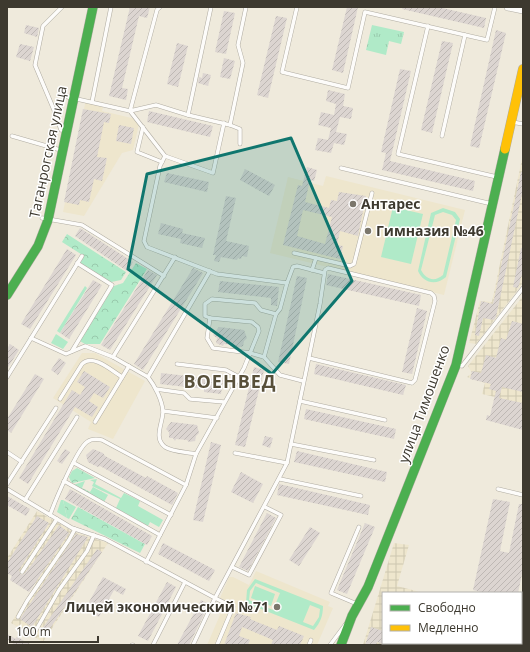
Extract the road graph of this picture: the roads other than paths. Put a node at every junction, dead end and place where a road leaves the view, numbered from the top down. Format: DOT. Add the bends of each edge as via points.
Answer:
graph roads {
  1 [pos="62,7"];
  2 [pos="86,7"];
  3 [pos="93,7"];
  4 [pos="111,7"];
  5 [pos="160,7"];
  6 [pos="211,7"];
  7 [pos="246,7"];
  8 [pos="297,7"];
  9 [pos="495,7"];
  10 [pos="508,7"];
  11 [pos="523,10"];
  12 [pos="428,26"];
  13 [pos="465,35"];
  14 [pos="523,69"];
  15 [pos="71,98"];
  16 [pos="92,102"];
  17 [pos="130,111"];
  18 [pos="188,115"];
  19 [pos="511,122"];
  20 [pos="224,123"];
  21 [pos="523,124"];
  22 [pos="230,125"];
  23 [pos="143,127"];
  24 [pos="61,130"];
  25 [pos="12,136"];
  26 [pos="442,136"];
  27 [pos="240,144"];
  28 [pos="57,149"];
  29 [pos="165,156"];
  30 [pos="162,162"];
  31 [pos="340,168"];
  32 [pos="498,177"];
  33 [pos="372,193"];
  34 [pos="492,204"];
  35 [pos="45,219"];
  36 [pos="294,253"];
  37 [pos="82,256"];
  38 [pos="176,257"];
  39 [pos="316,258"];
  40 [pos="77,264"];
  41 [pos="312,270"];
  42 [pos="210,271"];
  43 [pos="324,273"];
  44 [pos="164,276"];
  45 [pos="287,283"];
  46 [pos="7,284"];
  47 [pos="523,288"];
  48 [pos="7,295"];
  49 [pos="276,314"];
  50 [pos="210,318"];
  51 [pos="31,338"];
  52 [pos="71,352"];
  53 [pos="250,353"];
  54 [pos="113,357"];
  55 [pos="264,357"];
  56 [pos="309,358"];
  57 [pos="177,364"];
  58 [pos="456,365"];
  59 [pos="129,366"];
  60 [pos="238,376"];
  61 [pos="7,377"];
  62 [pos="122,377"];
  63 [pos="148,377"];
  64 [pos="303,382"];
  65 [pos="156,389"];
  66 [pos="60,399"];
  67 [pos="300,401"];
  68 [pos="224,402"];
  69 [pos="56,408"];
  70 [pos="163,411"];
  71 [pos="77,417"];
  72 [pos="216,418"];
  73 [pos="385,420"];
  74 [pos="95,422"];
  75 [pos="291,444"];
  76 [pos="7,452"];
  77 [pos="234,453"];
  78 [pos="196,454"];
  79 [pos="374,460"];
  80 [pos="22,462"];
  81 [pos="287,463"];
  82 [pos="74,464"];
  83 [pos="280,479"];
  84 [pos="64,481"];
  85 [pos="7,484"];
  86 [pos="186,485"];
  87 [pos="7,489"];
  88 [pos="498,489"];
  89 [pos="523,495"];
  90 [pos="361,496"];
  91 [pos="25,500"];
  92 [pos="265,507"];
  93 [pos="50,515"];
  94 [pos="171,515"];
  95 [pos="57,519"];
  96 [pos="359,527"];
  97 [pos="75,529"];
  98 [pos="94,535"];
  99 [pos="160,535"];
  100 [pos="146,562"];
  101 [pos="232,567"];
  102 [pos="22,572"];
  103 [pos="185,582"];
  104 [pos="215,598"];
  105 [pos="358,604"];
  106 [pos="352,616"];
  107 [pos="18,617"];
  108 [pos="36,630"];
  109 [pos="311,640"];
  110 [pos="153,645"];
  111 [pos="193,645"];
  112 [pos="217,645"];
  113 [pos="309,645"];
  114 [pos="330,645"];
  115 [pos="341,645"];
  1 -- 24 [label="lane" via="43,26 35,64"];
  2 -- 15 [label="street, Таганрогская улица"];
  3 -- 15 [label="street, Таганрогская улица"];
  4 -- 16 [label="lane"];
  5 -- 17 [label="lane" via="157,10"];
  6 -- 18 [label="lane"];
  7 -- 22 [label="lane" via="238,45 243,63"];
  8 -- 12 [label="lane" via="282,72 348,88 365,12"];
  9 -- 13 [label="lane" via="487,40"];
  10 -- 11 [label="street"];
  12 -- 13 [label="lane"];
  12 -- 32 [label="lane" via="398,154"];
  13 -- 26 [label="lane"];
  14 -- 19 [label="street, улица Тимошенко"];
  15 -- 16 [label="lane"];
  15 -- 24 [label="street, Таганрогская улица"];
  15 -- 35 [label="street, Таганрогская улица"];
  16 -- 17 [label="lane"];
  17 -- 18 [label="lane" via="156,105"];
  17 -- 23 [label="lane"];
  18 -- 20 [label="lane"];
  19 -- 21 [label="lane"];
  19 -- 32 [label="street, улица Тимошенко"];
  20 -- 22 [label="lane"];
  20 -- 29 [label="lane" via="213,173"];
  22 -- 27 [label="lane" via="240,129"];
  23 -- 29 [label="lane"];
  23 -- 30 [label="lane" via="137,152"];
  24 -- 28 [label="street, Таганрогская улица"];
  25 -- 28 [label="lane"];
  28 -- 35 [label="street, Таганрогская улица"];
  29 -- 30 [label="lane"];
  30 -- 38 [label="lane" via="144,241 147,247"];
  31 -- 34 [label="lane"];
  32 -- 34 [label="street, улица Тимошенко"];
  33 -- 39 [label="lane" via="354,264 350,266"];
  34 -- 58 [label="street, улица Тимошенко"];
  35 -- 44 [label="lane" via="82,225"];
  35 -- 46 [label="street, Таганрогская улица"];
  35 -- 48 [label="street, Таганрогская улица" via="38,246"];
  36 -- 39 [label="lane"];
  37 -- 40 [label="lane"];
  38 -- 42 [label="lane"];
  38 -- 44 [label="lane"];
  39 -- 41 [label="lane"];
  40 -- 51 [label="lane"];
  40 -- 52 [label="lane" via="112,285"];
  41 -- 43 [label="lane"];
  41 -- 45 [label="lane" via="293,267"];
  42 -- 45 [label="lane"];
  42 -- 63 [label="lane"];
  43 -- 56 [label="lane"];
  43 -- 56 [label="lane" via="328,268 431,293 435,301 416,380 412,383"];
  44 -- 54 [label="lane"];
  45 -- 49 [label="lane" via="280,309"];
  47 -- 58 [label="lane" via="462,366"];
  49 -- 50 [label="lane" via="261,310 255,303 212,299 205,304 204,311 205,316"];
  49 -- 55 [label="lane"];
  50 -- 53 [label="lane" via="208,338 213,348"];
  50 -- 53 [label="lane" via="252,322 258,327 259,331"];
  51 -- 52 [label="lane" via="66,354"];
  51 -- 61 [label="lane"];
  52 -- 54 [label="lane" via="85,346"];
  53 -- 55 [label="lane"];
  53 -- 60 [label="lane"];
  54 -- 59 [label="lane"];
  55 -- 64 [label="lane" via="280,375"];
  56 -- 64 [label="lane"];
  57 -- 60 [label="lane" via="226,370"];
  58 -- 105 [label="street, улица Тимошенко" via="368,587"];
  59 -- 62 [label="lane"];
  59 -- 63 [label="lane"];
  60 -- 68 [label="lane"];
  62 -- 66 [label="lane" via="94,360 87,360"];
  62 -- 74 [label="lane"];
  63 -- 65 [label="lane"];
  64 -- 67 [label="lane"];
  65 -- 68 [label="lane" via="184,394 190,399"];
  65 -- 70 [label="lane"];
  67 -- 73 [label="lane"];
  67 -- 75 [label="lane"];
  68 -- 72 [label="lane"];
  69 -- 80 [label="lane"];
  70 -- 72 [label="lane"];
  70 -- 78 [label="lane" via="159,435 164,446"];
  71 -- 91 [label="lane"];
  72 -- 78 [label="lane"];
  75 -- 79 [label="lane"];
  75 -- 81 [label="lane"];
  76 -- 80 [label="lane"];
  77 -- 81 [label="lane"];
  78 -- 86 [label="lane"];
  80 -- 85 [label="lane"];
  81 -- 83 [label="lane"];
  82 -- 84 [label="lane"];
  82 -- 86 [label="lane" via="87,441 102,440"];
  82 -- 94 [label="lane"];
  83 -- 90 [label="lane"];
  83 -- 92 [label="lane"];
  84 -- 93 [label="lane"];
  84 -- 99 [label="lane"];
  86 -- 94 [label="lane"];
  87 -- 91 [label="lane"];
  88 -- 89 [label="lane"];
  91 -- 93 [label="lane"];
  92 -- 101 [label="lane"];
  92 -- 101 [label="lane" via="281,515 249,575"];
  93 -- 95 [label="lane"];
  94 -- 99 [label="lane"];
  95 -- 97 [label="lane"];
  95 -- 102 [label="lane"];
  96 -- 105 [label="lane" via="331,593"];
  97 -- 98 [label="lane"];
  97 -- 107 [label="lane"];
  98 -- 100 [label="lane"];
  98 -- 108 [label="lane" via="88,551 59,590"];
  99 -- 100 [label="lane"];
  100 -- 103 [label="lane"];
  101 -- 104 [label="lane"];
  103 -- 104 [label="lane"];
  103 -- 110 [label="lane"];
  104 -- 111 [label="lane"];
  104 -- 112 [label="lane" via="232,607"];
  105 -- 106 [label="street, улица Тимошенко"];
  106 -- 114 [label="lane"];
  106 -- 115 [label="street, улица Тимошенко"];
  109 -- 113 [label="lane"];
}
